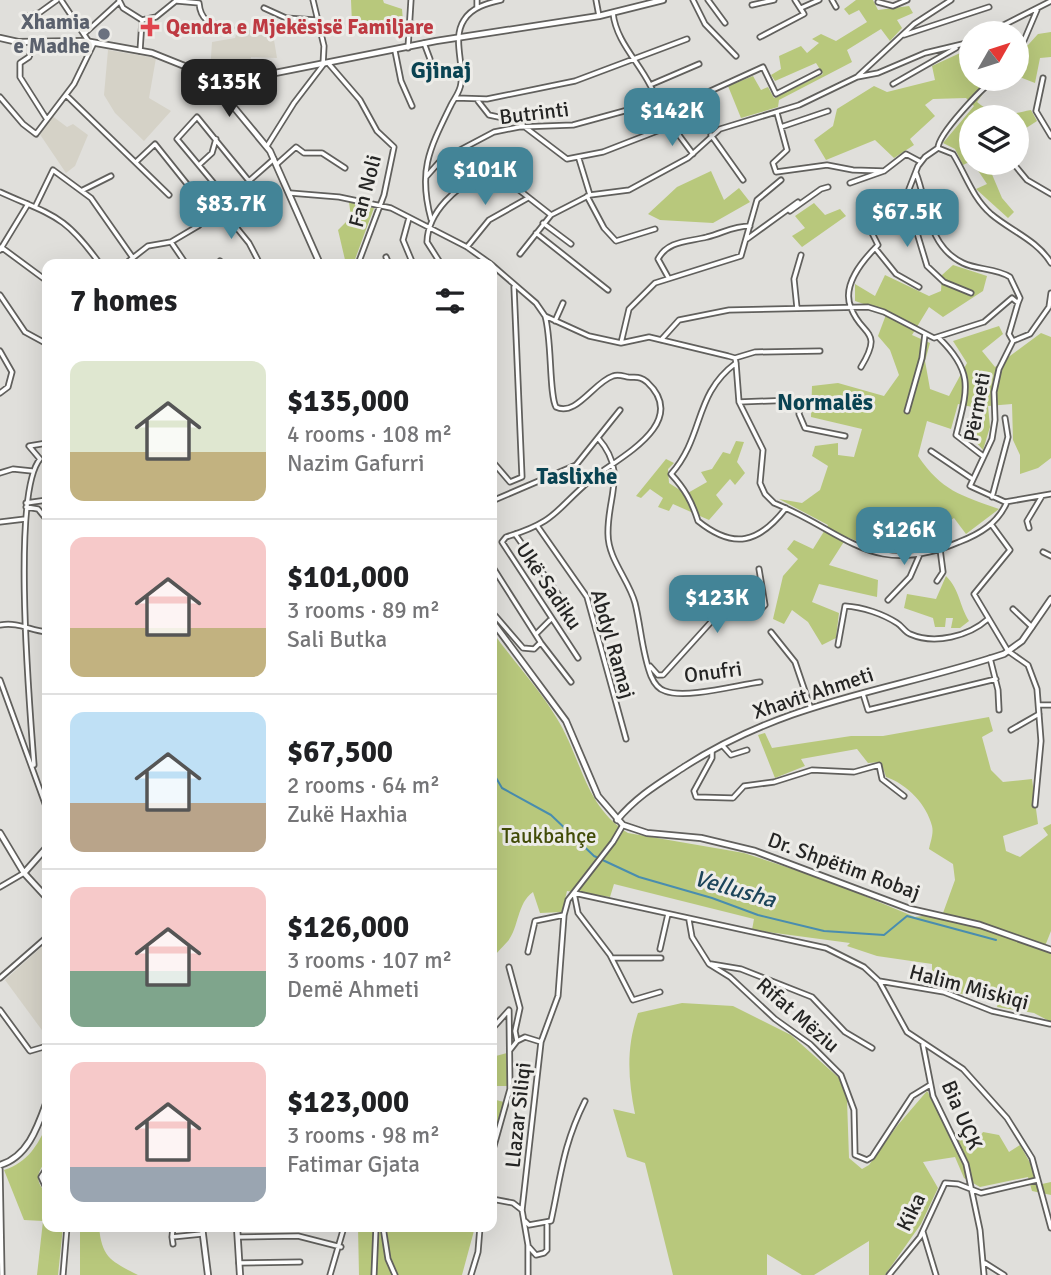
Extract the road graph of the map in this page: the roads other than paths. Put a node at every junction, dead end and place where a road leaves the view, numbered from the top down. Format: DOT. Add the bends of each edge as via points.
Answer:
graph roads {
  1 [pos="59,0"];
  2 [pos="177,0"];
  3 [pos="313,0"];
  4 [pos="411,0"];
  5 [pos="477,0"];
  6 [pos="501,0"];
  7 [pos="596,0"];
  8 [pos="663,0"];
  9 [pos="693,0"];
  10 [pos="708,0"];
  11 [pos="774,0"];
  12 [pos="795,0"];
  13 [pos="819,0"];
  14 [pos="832,0"];
  15 [pos="907,0"];
  16 [pos="951,0"];
  17 [pos="119,1"];
  18 [pos="1051,1"];
  19 [pos="878,2"];
  20 [pos="752,5"];
  21 [pos="836,7"];
  22 [pos="989,7"];
  23 [pos="264,8"];
  24 [pos="477,8"];
  25 [pos="801,8"];
  26 [pos="1037,8"];
  27 [pos="613,13"];
  28 [pos="599,16"];
  29 [pos="24,17"];
  30 [pos="142,20"];
  31 [pos="316,20"];
  32 [pos="1012,21"];
  33 [pos="725,23"];
  34 [pos="231,28"];
  35 [pos="1029,28"];
  36 [pos="84,34"];
  37 [pos="902,35"];
  38 [pos="459,37"];
  39 [pos="760,37"];
  40 [pos="0,38"];
  41 [pos="687,39"];
  42 [pos="35,42"];
  43 [pos="91,43"];
  44 [pos="425,43"];
  45 [pos="958,47"];
  46 [pos="408,48"];
  47 [pos="140,51"];
  48 [pos="396,51"];
  49 [pos="736,57"];
  50 [pos="634,59"];
  51 [pos="326,64"];
  52 [pos="699,64"];
  53 [pos="428,66"];
  54 [pos="819,72"];
  55 [pos="207,75"];
  56 [pos="857,77"];
  57 [pos="1043,78"];
  58 [pos="893,83"];
  59 [pos="650,85"];
  60 [pos="979,91"];
  61 [pos="66,95"];
  62 [pos="0,97"];
  63 [pos="456,98"];
  64 [pos="478,100"];
  65 [pos="657,102"];
  66 [pos="412,106"];
  67 [pos="828,111"];
  68 [pos="662,113"];
  69 [pos="777,113"];
  70 [pos="47,118"];
  71 [pos="670,126"];
  72 [pos="525,127"];
  73 [pos="781,127"];
  74 [pos="711,135"];
  75 [pos="1051,136"];
  76 [pos="216,139"];
  77 [pos="267,146"];
  78 [pos="938,148"];
  79 [pos="693,154"];
  80 [pos="579,159"];
  81 [pos="137,161"];
  82 [pos="276,162"];
  83 [pos="921,162"];
  84 [pos="199,165"];
  85 [pos="345,169"];
  86 [pos="884,171"];
  87 [pos="916,171"];
  88 [pos="483,172"];
  89 [pos="505,174"];
  90 [pos="1023,175"];
  91 [pos="111,176"];
  92 [pos="426,177"];
  93 [pos="743,180"];
  94 [pos="781,180"];
  95 [pos="249,181"];
  96 [pos="850,183"];
  97 [pos="828,187"];
  98 [pos="83,191"];
  99 [pos="0,192"];
  100 [pos="290,193"];
  101 [pos="1051,194"];
  102 [pos="169,195"];
  103 [pos="588,196"];
  104 [pos="528,198"];
  105 [pos="226,199"];
  106 [pos="798,202"];
  107 [pos="28,204"];
  108 [pos="36,205"];
  109 [pos="219,206"];
  110 [pos="379,206"];
  111 [pos="873,209"];
  112 [pos="211,214"];
  113 [pos="551,215"];
  114 [pos="782,215"];
  115 [pos="409,218"];
  116 [pos="431,219"];
  117 [pos="543,223"];
  118 [pos="750,226"];
  119 [pos="430,228"];
  120 [pos="655,229"];
  121 [pos="536,233"];
  122 [pos="746,240"];
  123 [pos="171,242"];
  124 [pos="571,244"];
  125 [pos="467,247"];
  126 [pos="1,248"];
  127 [pos="875,248"];
  128 [pos="520,254"];
  129 [pos="801,255"];
  130 [pos="133,258"];
  131 [pos="96,259"];
  132 [pos="183,259"];
  133 [pos="257,259"];
  134 [pos="318,259"];
  135 [pos="360,259"];
  136 [pos="412,259"];
  137 [pos="438,259"];
  138 [pos="485,259"];
  139 [pos="1051,262"];
  140 [pos="497,269"];
  141 [pos="42,277"];
  142 [pos="668,277"];
  143 [pos="514,286"];
  144 [pos="919,287"];
  145 [pos="608,290"];
  146 [pos="636,291"];
  147 [pos="971,293"];
  148 [pos="1051,293"];
  149 [pos="0,295"];
  150 [pos="643,296"];
  151 [pos="563,303"];
  152 [pos="1018,303"];
  153 [pos="1050,307"];
  154 [pos="796,308"];
  155 [pos="850,308"];
  156 [pos="545,316"];
  157 [pos="555,321"];
  158 [pos="925,334"];
  159 [pos="939,338"];
  160 [pos="42,341"];
  161 [pos="662,341"];
  162 [pos="1013,341"];
  163 [pos="621,343"];
  164 [pos="0,351"];
  165 [pos="820,351"];
  166 [pos="736,361"];
  167 [pos="861,367"];
  168 [pos="0,393"];
  169 [pos="738,402"];
  170 [pos="620,410"];
  171 [pos="907,411"];
  172 [pos="1005,418"];
  173 [pos="845,436"];
  174 [pos="598,438"];
  175 [pos="42,444"];
  176 [pos="931,451"];
  177 [pos="983,456"];
  178 [pos="613,465"];
  179 [pos="497,467"];
  180 [pos="32,471"];
  181 [pos="0,473"];
  182 [pos="971,478"];
  183 [pos="1051,494"];
  184 [pos="1042,496"];
  185 [pos="992,497"];
  186 [pos="497,499"];
  187 [pos="42,501"];
  188 [pos="1007,502"];
  189 [pos="26,505"];
  190 [pos="786,508"];
  191 [pos="42,514"];
  192 [pos="26,519"];
  193 [pos="0,522"];
  194 [pos="991,524"];
  195 [pos="538,527"];
  196 [pos="1029,528"];
  197 [pos="515,534"];
  198 [pos="940,549"];
  199 [pos="1043,552"];
  200 [pos="920,553"];
  201 [pos="1051,556"];
  202 [pos="759,569"];
  203 [pos="497,573"];
  204 [pos="937,582"];
  205 [pos="558,594"];
  206 [pos="1051,599"];
  207 [pos="888,600"];
  208 [pos="1013,609"];
  209 [pos="497,618"];
  210 [pos="551,619"];
  211 [pos="988,619"];
  212 [pos="0,625"];
  213 [pos="25,626"];
  214 [pos="1032,627"];
  215 [pos="497,628"];
  216 [pos="42,631"];
  217 [pos="771,632"];
  218 [pos="537,633"];
  219 [pos="541,643"];
  220 [pos="838,645"];
  221 [pos="1008,651"];
  222 [pos="578,658"];
  223 [pos="990,658"];
  224 [pos="648,661"];
  225 [pos="996,679"];
  226 [pos="0,680"];
  227 [pos="571,682"];
  228 [pos="760,682"];
  229 [pos="863,692"];
  230 [pos="1040,705"];
  231 [pos="1051,705"];
  232 [pos="810,706"];
  233 [pos="999,710"];
  234 [pos="1041,712"];
  235 [pos="1011,730"];
  236 [pos="625,739"];
  237 [pos="721,744"];
  238 [pos="711,750"];
  239 [pos="747,750"];
  240 [pos="34,765"];
  241 [pos="42,792"];
  242 [pos="904,796"];
  243 [pos="1035,805"];
  244 [pos="617,820"];
  245 [pos="623,825"];
  246 [pos="0,833"];
  247 [pos="42,853"];
  248 [pos="24,873"];
  249 [pos="0,887"];
  250 [pos="42,893"];
  251 [pos="574,893"];
  252 [pos="668,914"];
  253 [pos="564,915"];
  254 [pos="689,920"];
  255 [pos="42,941"];
  256 [pos="1050,948"];
  257 [pos="660,949"];
  258 [pos="528,952"];
  259 [pos="612,958"];
  260 [pos="661,958"];
  261 [pos="709,964"];
  262 [pos="509,967"];
  263 [pos="0,978"];
  264 [pos="880,981"];
  265 [pos="660,992"];
  266 [pos="0,1010"];
  267 [pos="497,1023"];
  268 [pos="1050,1024"];
  269 [pos="517,1041"];
  270 [pos="541,1042"];
  271 [pos="923,1045"];
  272 [pos="42,1047"];
  273 [pos="872,1048"];
  274 [pos="510,1050"];
  275 [pos="930,1085"];
  276 [pos="585,1101"];
  277 [pos="42,1115"];
  278 [pos="497,1137"];
  279 [pos="0,1169"];
  280 [pos="1037,1180"];
  281 [pos="970,1187"];
  282 [pos="497,1200"];
  283 [pos="522,1210"];
  284 [pos="524,1221"];
  285 [pos="547,1224"];
  286 [pos="1051,1228"];
  287 [pos="67,1232"];
  288 [pos="172,1232"];
  289 [pos="236,1232"];
  290 [pos="343,1232"];
  291 [pos="376,1232"];
  292 [pos="384,1232"];
  293 [pos="480,1232"];
  294 [pos="923,1232"];
  295 [pos="202,1234"];
  296 [pos="172,1237"];
  297 [pos="236,1237"];
  298 [pos="173,1244"];
  299 [pos="528,1245"];
  300 [pos="341,1248"];
  301 [pos="300,1262"];
  302 [pos="985,1263"];
  303 [pos="239,1264"];
  304 [pos="2,1275"];
  305 [pos="63,1275"];
  306 [pos="208,1275"];
  307 [pos="240,1275"];
  308 [pos="330,1275"];
  309 [pos="374,1275"];
  310 [pos="395,1275"];
  311 [pos="471,1275"];
  312 [pos="528,1275"];
  313 [pos="889,1275"];
  314 [pos="936,1275"];
  315 [pos="984,1275"];
  316 [pos="1004,1275"];
  1 -- 29 [label="street"];
  1 -- 36 [label="street"];
  2 -- 30 [label="street" via="156,17"];
  2 -- 34 [label="street" via="199,3 205,21"];
  3 -- 31 [label="street"];
  4 -- 46 [label="street"];
  5 -- 24 [label="street"];
  6 -- 24 [label="street"];
  7 -- 28 [label="street"];
  8 -- 27 [label="street"];
  9 -- 49 [label="street" via="705,24"];
  10 -- 33 [label="street"];
  11 -- 20 [label="street"];
  12 -- 25 [label="street"];
  13 -- 25 [label="street"];
  14 -- 21 [label="street"];
  15 -- 19 [label="street" via="893,6"];
  16 -- 37 [label="street"];
  17 -- 30 [label="street"];
  17 -- 36 [label="street"];
  18 -- 26 [label="street"];
  22 -- 37 [label="street"];
  23 -- 31 [label="street" via="286,18"];
  24 -- 38 [label="street" via="465,18"];
  25 -- 39 [label="street" via="804,14"];
  26 -- 32 [label="street"];
  26 -- 35 [label="street"];
  27 -- 28 [label="street"];
  27 -- 50 [label="street" via="616,30"];
  28 -- 38 [label="street"];
  30 -- 47 [label="street"];
  31 -- 51 [label="street"];
  36 -- 43 [label="street"];
  37 -- 56 [label="street"];
  38 -- 44 [label="street"];
  38 -- 63 [label="street" via="463,69"];
  40 -- 42 [label="street"];
  41 -- 50 [label="street"];
  42 -- 43 [label="street"];
  42 -- 70 [label="street" via="29,57 20,63 20,77"];
  43 -- 47 [label="street"];
  43 -- 61 [label="street"];
  44 -- 46 [label="street"];
  44 -- 53 [label="street"];
  45 -- 56 [label="street" via="925,53 888,70"];
  45 -- 58 [label="street"];
  46 -- 48 [label="street"];
  47 -- 55 [label="street"];
  48 -- 51 [label="street"];
  48 -- 66 [label="street" via="401,81"];
  50 -- 59 [label="street"];
  50 -- 64 [label="street" via="575,81"];
  51 -- 55 [label="street"];
  51 -- 77 [label="street"];
  51 -- 110 [label="street, Fan Noli" via="360,100 377,131 393,144"];
  52 -- 59 [label="street"];
  54 -- 68 [label="street" via="776,94 763,67"];
  55 -- 77 [label="street"];
  56 -- 69 [label="street"];
  57 -- 75 [label="street" via="1037,111"];
  59 -- 65 [label="street"];
  60 -- 78 [label="street"];
  61 -- 70 [label="street"];
  61 -- 81 [label="street"];
  62 -- 70 [label="street" via="36,134"];
  63 -- 64 [label="street"];
  63 -- 92 [label="street" via="428,151"];
  64 -- 72 [label="street" via="489,115"];
  65 -- 68 [label="street"];
  65 -- 72 [label="street, Butrinti" via="573,125"];
  67 -- 73 [label="street"];
  68 -- 71 [label="street"];
  69 -- 73 [label="street"];
  69 -- 74 [label="street" via="726,126"];
  71 -- 79 [label="street"];
  71 -- 80 [label="street"];
  72 -- 80 [label="street" via="563,158"];
  72 -- 92 [label="street, Butrinti" via="476,139 441,160"];
  73 -- 86 [label="street" via="788,149 773,163 776,172 827,165"];
  74 -- 79 [label="street"];
  74 -- 93 [label="street"];
  76 -- 84 [label="street" via="212,153"];
  76 -- 84 [label="street" via="197,117 177,139"];
  76 -- 95 [label="street"];
  77 -- 82 [label="street"];
  78 -- 83 [label="street"];
  78 -- 139 [label="street" via="953,154 982,206 1040,248"];
  79 -- 103 [label="street" via="629,190"];
  80 -- 103 [label="street"];
  81 -- 102 [label="street"];
  81 -- 112 [label="street" via="155,144"];
  82 -- 85 [label="street" via="296,147 304,153 322,153"];
  82 -- 95 [label="street"];
  82 -- 100 [label="street"];
  83 -- 86 [label="street" via="906,154"];
  83 -- 87 [label="street"];
  84 -- 105 [label="street"];
  86 -- 96 [label="street"];
  87 -- 147 [label="street" via="908,197 923,261 944,282"];
  87 -- 152 [label="street" via="934,233 957,260 1010,277"];
  88 -- 116 [label="street" via="457,189"];
  89 -- 104 [label="street"];
  90 -- 101 [label="street"];
  91 -- 98 [label="street"];
  92 -- 116 [label="street"];
  94 -- 118 [label="street" via="757,200"];
  95 -- 105 [label="street"];
  97 -- 114 [label="street"];
  98 -- 108 [label="street" via="53,170"];
  98 -- 130 [label="street"];
  99 -- 107 [label="street"];
  100 -- 110 [label="street"];
  100 -- 134 [label="street"];
  103 -- 113 [label="street"];
  103 -- 120 [label="street" via="616,241"];
  104 -- 113 [label="street"];
  104 -- 125 [label="street" via="489,220"];
  105 -- 109 [label="street"];
  106 -- 114 [label="street"];
  107 -- 108 [label="street"];
  107 -- 126 [label="street"];
  108 -- 131 [label="street" via="64,221"];
  109 -- 112 [label="street"];
  109 -- 133 [label="street"];
  110 -- 115 [label="street"];
  110 -- 135 [label="street, Fan Noli"];
  111 -- 127 [label="street" via="863,215 878,242"];
  112 -- 123 [label="street"];
  113 -- 117 [label="street"];
  114 -- 122 [label="street"];
  115 -- 119 [label="street"];
  115 -- 136 [label="street" via="403,240"];
  116 -- 119 [label="street"];
  117 -- 121 [label="street"];
  117 -- 124 [label="street"];
  118 -- 122 [label="street"];
  118 -- 142 [label="street" via="735,226 663,252 658,260"];
  119 -- 125 [label="street"];
  119 -- 137 [label="street" via="427,242"];
  121 -- 128 [label="street"];
  121 -- 145 [label="street"];
  122 -- 142 [label="street" via="738,257"];
  123 -- 130 [label="street" via="148,246"];
  123 -- 132 [label="street"];
  125 -- 138 [label="street"];
  126 -- 141 [label="street"];
  127 -- 144 [label="street" via="896,274"];
  127 -- 155 [label="street" via="852,281"];
  129 -- 154 [label="street" via="794,279"];
  140 -- 143 [label="street"];
  142 -- 150 [label="street" via="654,283"];
  143 -- 156 [label="street"];
  143 -- 179 [label="street" via="522,477 510,482"];
  146 -- 150 [label="street"];
  148 -- 153 [label="street"];
  149 -- 160 [label="street" via="25,332"];
  150 -- 163 [label="street" via="629,309"];
  151 -- 157 [label="street"];
  152 -- 159 [label="street" via="1015,298 1007,300 984,323"];
  152 -- 162 [label="street" via="1009,334"];
  153 -- 162 [label="street" via="1030,334"];
  154 -- 155 [label="street"];
  154 -- 161 [label="street" via="739,309 679,320"];
  155 -- 158 [label="street" via="875,308"];
  155 -- 167 [label="street" via="870,337 871,349"];
  156 -- 157 [label="street"];
  156 -- 178 [label="street, Ukë Sadiku" via="556,407 572,408 594,386 616,375 636,375 657,396 660,409 654,428"];
  157 -- 163 [label="street" via="596,339"];
  158 -- 159 [label="street"];
  158 -- 171 [label="street"];
  159 -- 177 [label="street" via="956,354 967,376 956,435"];
  161 -- 163 [label="street" via="649,337"];
  161 -- 166 [label="street"];
  162 -- 177 [label="street, Përmeti" via="999,369 995,420"];
  164 -- 168 [label="street" via="12,372 10,383"];
  165 -- 166 [label="street" via="755,352"];
  166 -- 169 [label="street"];
  166 -- 190 [label="street" via="711,387 691,443 671,474 687,492 698,521 732,539 747,540 759,534"];
  169 -- 173 [label="street" via="801,401 802,426"];
  169 -- 190 [label="street" via="762,450 763,491"];
  170 -- 174 [label="street"];
  172 -- 185 [label="street" via="1008,437"];
  174 -- 178 [label="street"];
  174 -- 186 [label="street" via="568,470"];
  175 -- 180 [label="street" via="29,446 40,460"];
  176 -- 182 [label="street, Përmeti"];
  177 -- 182 [label="street, Përmeti"];
  178 -- 195 [label="street, Ukë Sadiku"];
  178 -- 224 [label="street, Onufri" via="609,543 635,602"];
  180 -- 181 [label="street"];
  180 -- 189 [label="street"];
  182 -- 185 [label="street, Përmeti" via="970,486"];
  183 -- 184 [label="street"];
  184 -- 188 [label="street"];
  184 -- 196 [label="street" via="1027,521"];
  185 -- 188 [label="street, Përmeti"];
  187 -- 189 [label="street"];
  188 -- 194 [label="street"];
  189 -- 191 [label="street"];
  189 -- 192 [label="street"];
  190 -- 200 [label="street" via="864,551"];
  192 -- 193 [label="street"];
  192 -- 213 [label="street"];
  194 -- 198 [label="street"];
  194 -- 211 [label="street" via="1010,550 974,594"];
  195 -- 197 [label="street, Ukë Sadiku"];
  195 -- 236 [label="street, Abdyl Ramaj" via="587,597"];
  197 -- 205 [label="street"];
  197 -- 210 [label="street, Ukë Sadiku" via="503,539 502,545"];
  198 -- 200 [label="street"];
  198 -- 204 [label="street" via="943,572"];
  199 -- 201 [label="street"];
  200 -- 207 [label="street" via="910,577"];
  202 -- 224 [label="street" via="762,608 720,612 660,676"];
  203 -- 218 [label="street"];
  206 -- 214 [label="street, Xhavit Ahmeti"];
  208 -- 214 [label="street"];
  209 -- 219 [label="street" via="523,648 534,649"];
  210 -- 218 [label="street"];
  210 -- 222 [label="street, Ukë Sadiku"];
  211 -- 220 [label="street" via="967,634 926,638 866,609 845,606"];
  211 -- 221 [label="street"];
  212 -- 213 [label="street"];
  213 -- 216 [label="street"];
  213 -- 240 [label="street"];
  214 -- 221 [label="street, Xhavit Ahmeti"];
  215 -- 244 [label="street" via="566,721 598,796"];
  217 -- 232 [label="street" via="795,662"];
  218 -- 219 [label="street"];
  219 -- 227 [label="street"];
  221 -- 223 [label="street, Xhavit Ahmeti"];
  221 -- 230 [label="street" via="1028,665"];
  223 -- 225 [label="street"];
  223 -- 229 [label="street, Xhavit Ahmeti"];
  224 -- 228 [label="street, Onufri" via="657,685 670,693"];
  225 -- 229 [label="street" via="868,710"];
  225 -- 233 [label="street"];
  226 -- 240 [label="street"];
  229 -- 232 [label="street, Xhavit Ahmeti"];
  230 -- 231 [label="street"];
  230 -- 234 [label="street"];
  232 -- 237 [label="street, Xhavit Ahmeti"];
  234 -- 235 [label="street"];
  234 -- 243 [label="street"];
  237 -- 238 [label="street, Xhavit Ahmeti"];
  237 -- 239 [label="street" via="727,754"];
  238 -- 242 [label="street" via="713,755 694,791 696,797 733,798 744,786 807,771 854,772 876,765 883,779"];
  238 -- 244 [label="street, Xhavit Ahmeti" via="629,803"];
  240 -- 241 [label="street"];
  244 -- 245 [label="street"];
  245 -- 251 [label="street"];
  245 -- 256 [label="street, Dr. Shpëtim Robaj" via="755,851 910,909 981,925"];
  246 -- 248 [label="street"];
  247 -- 248 [label="street"];
  248 -- 249 [label="street"];
  248 -- 250 [label="street"];
  251 -- 252 [label="street"];
  251 -- 253 [label="street"];
  251 -- 259 [label="street" via="578,913"];
  252 -- 254 [label="street"];
  252 -- 257 [label="street"];
  253 -- 258 [label="street" via="535,921"];
  253 -- 270 [label="street, Llazar Siliqi" via="558,996"];
  254 -- 261 [label="street" via="692,937"];
  254 -- 264 [label="street" via="826,948"];
  255 -- 263 [label="street"];
  259 -- 260 [label="street"];
  259 -- 265 [label="street" via="633,1000"];
  261 -- 273 [label="street" via="741,969 812,997 845,1032"];
  261 -- 275 [label="street, Rifat Mëziu" via="810,1044 841,1075 854,1110 853,1148 859,1157 872,1157 912,1096"];
  262 -- 269 [label="street" via="520,1008"];
  264 -- 268 [label="street, Halim Miskiqi" via="944,992 992,1011"];
  264 -- 271 [label="street" via="907,1032"];
  266 -- 272 [label="street" via="30,1051"];
  267 -- 274 [label="street" via="509,1010"];
  269 -- 270 [label="street" via="525,1037"];
  269 -- 274 [label="street"];
  270 -- 283 [label="street, Llazar Siliqi"];
  271 -- 275 [label="street, Bia UÇK"];
  271 -- 280 [label="street" via="963,1069 1003,1113 1032,1157"];
  274 -- 278 [label="street" via="508,1103"];
  275 -- 281 [label="street, Bia UÇK" via="964,1156"];
  276 -- 285 [label="street" via="566,1146"];
  277 -- 279 [label="street" via="26,1147"];
  279 -- 304 [label="street"];
  280 -- 281 [label="street" via="981,1193"];
  280 -- 286 [label="street"];
  281 -- 294 [label="street, Kika" via="941,1186"];
  281 -- 302 [label="street, Bia UÇK"];
  282 -- 283 [label="street"];
  283 -- 284 [label="street, Llazar Siliqi"];
  284 -- 285 [label="street"];
  284 -- 299 [label="street, Llazar Siliqi"];
  285 -- 299 [label="street" via="544,1253 536,1255"];
  287 -- 305 [label="street"];
  288 -- 296 [label="street"];
  289 -- 297 [label="street"];
  290 -- 300 [label="street"];
  291 -- 309 [label="street"];
  292 -- 310 [label="street"];
  293 -- 311 [label="street"];
  294 -- 313 [label="street, Kika"];
  294 -- 314 [label="street"];
  295 -- 296 [label="street"];
  295 -- 306 [label="street"];
  296 -- 298 [label="street"];
  297 -- 300 [label="street" via="298,1236"];
  297 -- 303 [label="street"];
  299 -- 312 [label="street, Llazar Siliqi"];
  300 -- 308 [label="street"];
  301 -- 303 [label="street"];
  302 -- 315 [label="street, Bia UÇK"];
  302 -- 316 [label="street"];
  303 -- 307 [label="street"];
}
